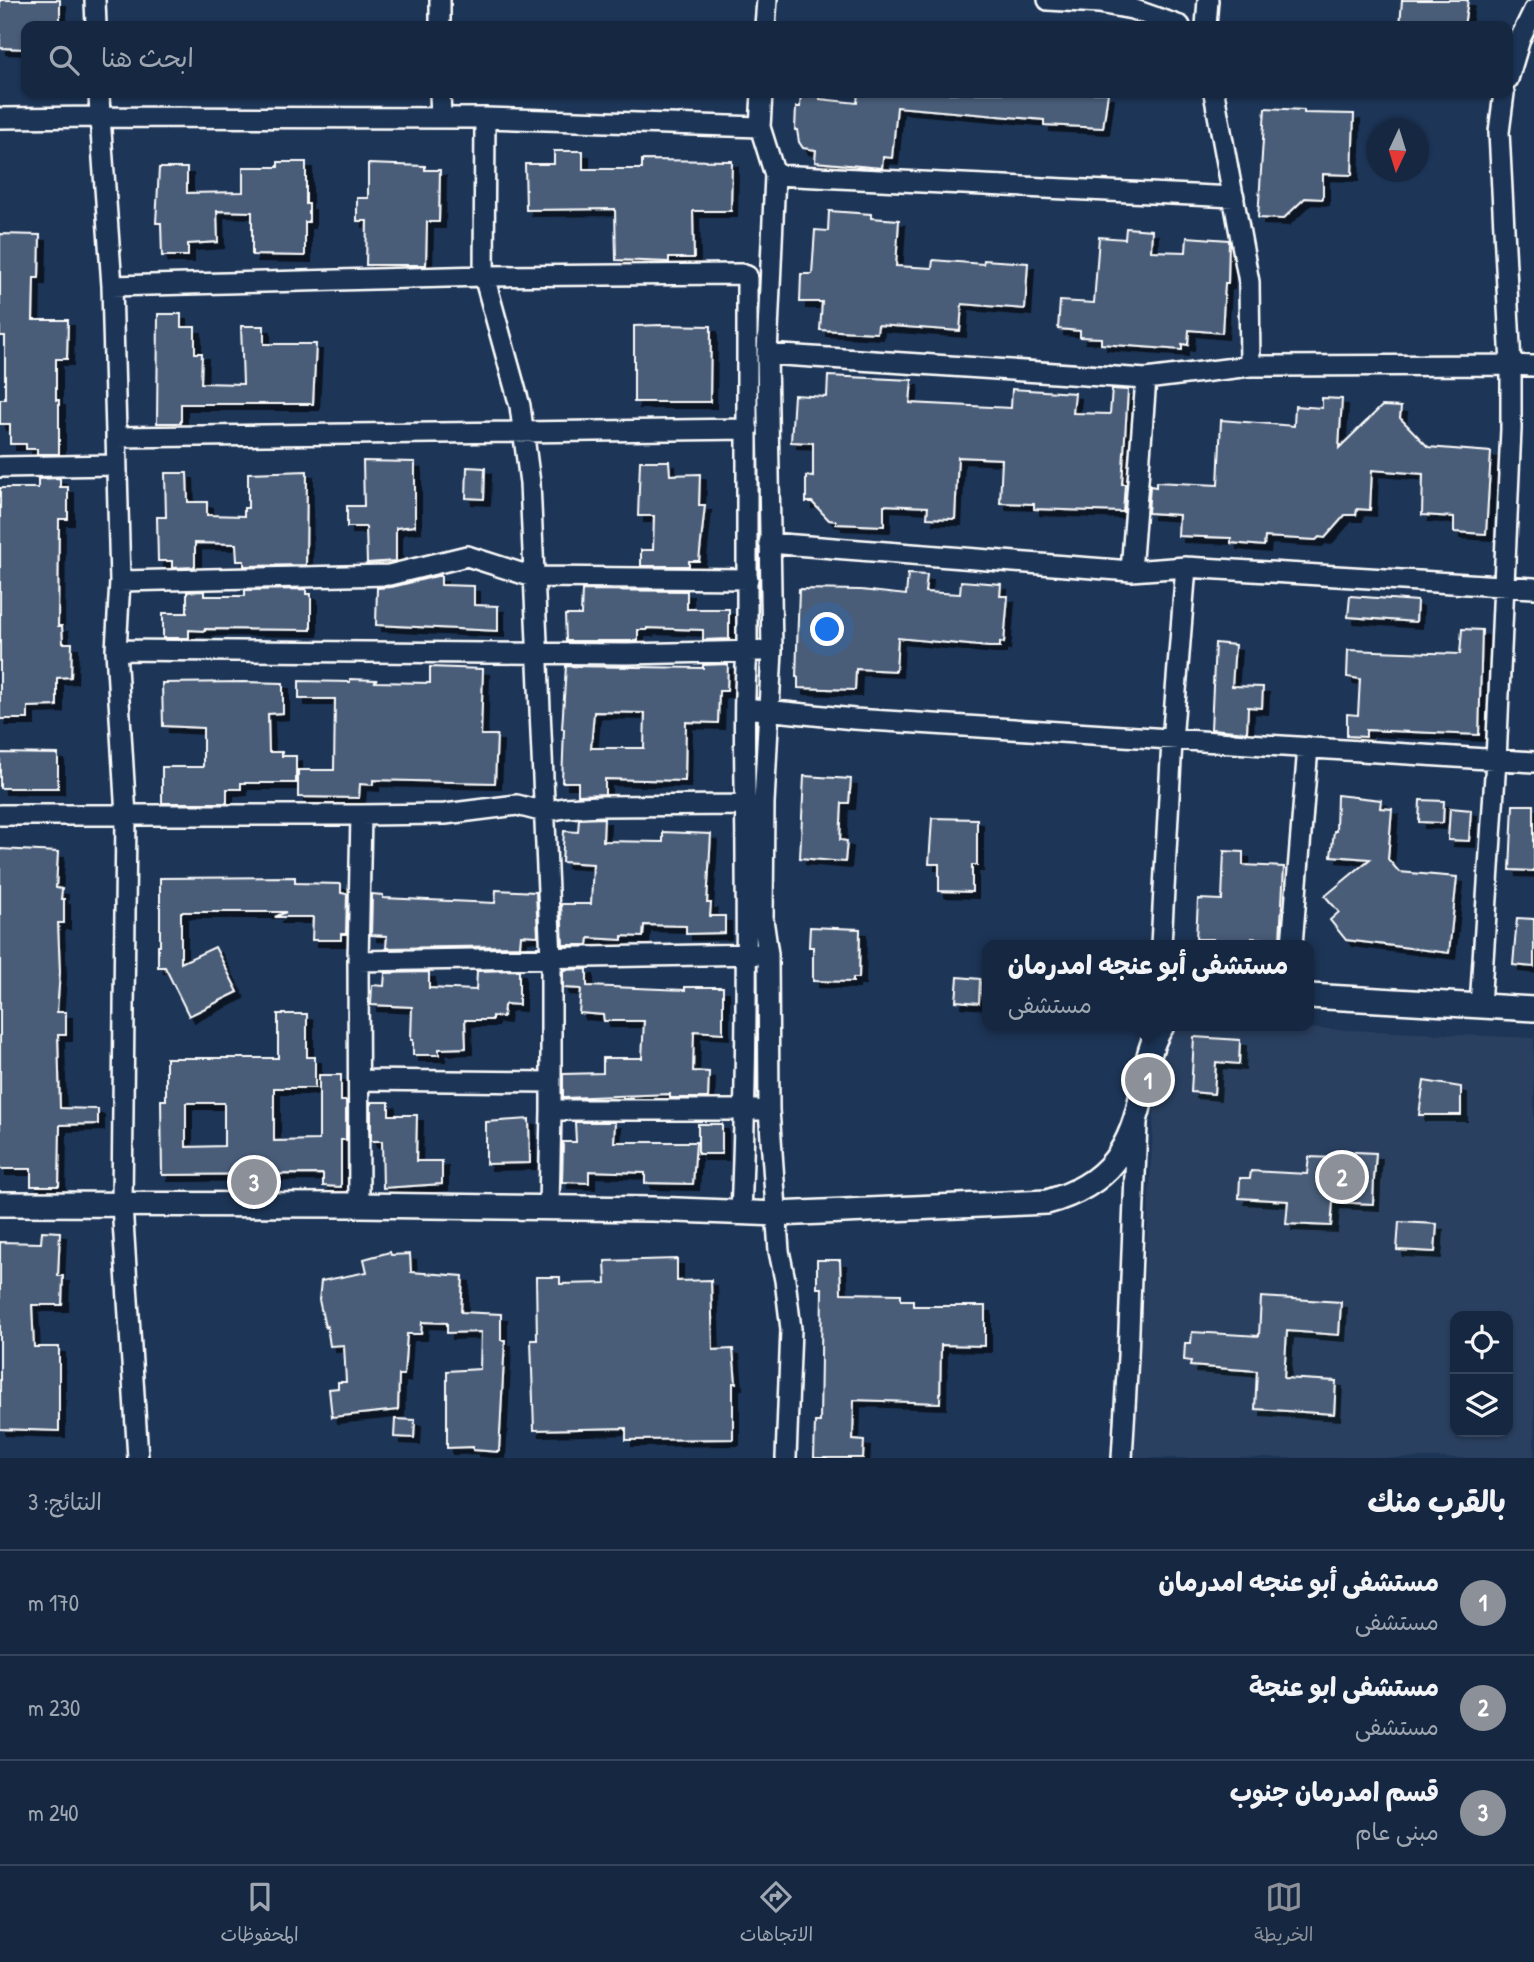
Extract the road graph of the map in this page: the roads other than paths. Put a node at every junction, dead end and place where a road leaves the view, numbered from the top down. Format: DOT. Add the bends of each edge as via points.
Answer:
graph roads {
  1 [pos="95,0"];
  2 [pos="440,0"];
  3 [pos="766,0"];
  4 [pos="1048,0"];
  5 [pos="1208,0"];
  6 [pos="1534,10"];
  7 [pos="96,21"];
  8 [pos="440,21"];
  9 [pos="765,21"];
  10 [pos="1166,21"];
  11 [pos="1206,21"];
  12 [pos="1513,62"];
  13 [pos="99,98"];
  14 [pos="440,98"];
  15 [pos="762,98"];
  16 [pos="1215,98"];
  17 [pos="1503,98"];
  18 [pos="100,117"];
  19 [pos="0,118"];
  20 [pos="440,118"];
  21 [pos="485,118"];
  22 [pos="760,127"];
  23 [pos="775,175"];
  24 [pos="1234,197"];
  25 [pos="484,276"];
  26 [pos="112,285"];
  27 [pos="767,354"];
  28 [pos="1511,365"];
  29 [pos="1250,366"];
  30 [pos="1534,366"];
  31 [pos="1146,379"];
  32 [pos="748,429"];
  33 [pos="525,433"];
  34 [pos="116,437"];
  35 [pos="116,465"];
  36 [pos="0,467"];
  37 [pos="769,543"];
  38 [pos="1186,568"];
  39 [pos="1131,571"];
  40 [pos="533,577"];
  41 [pos="748,579"];
  42 [pos="120,580"];
  43 [pos="1504,587"];
  44 [pos="1534,588"];
  45 [pos="116,650"];
  46 [pos="747,651"];
  47 [pos="772,651"];
  48 [pos="538,653"];
  49 [pos="743,708"];
  50 [pos="767,709"];
  51 [pos="1172,741"];
  52 [pos="1308,747"];
  53 [pos="1496,760"];
  54 [pos="1534,762"];
  55 [pos="746,805"];
  56 [pos="544,812"];
  57 [pos="0,814"];
  58 [pos="361,815"];
  59 [pos="126,816"];
  60 [pos="1161,940"];
  61 [pos="1292,940"];
  62 [pos="747,954"];
  63 [pos="768,954"];
  64 [pos="551,959"];
  65 [pos="358,961"];
  66 [pos="1314,996"];
  67 [pos="1480,1006"];
  68 [pos="1534,1009"];
  69 [pos="1157,1031"];
  70 [pos="359,1080"];
  71 [pos="551,1082"];
  72 [pos="551,1110"];
  73 [pos="745,1110"];
  74 [pos="769,1110"];
  75 [pos="1138,1116"];
  76 [pos="0,1204"];
  77 [pos="122,1205"];
  78 [pos="359,1205"];
  79 [pos="549,1208"];
  80 [pos="741,1213"];
  81 [pos="777,1214"];
  82 [pos="138,1458"];
  83 [pos="786,1458"];
  84 [pos="1122,1458"];
  1 -- 7 [label="street"];
  2 -- 8 [label="street"];
  3 -- 9 [label="street"];
  4 -- 10 [label="street" via="1099,3"];
  5 -- 11 [label="street"];
  6 -- 12 [label="street"];
  13 -- 18 [label="street"];
  14 -- 20 [label="street"];
  15 -- 22 [label="street"];
  16 -- 24 [label="street"];
  17 -- 28 [label="street" via="1499,132"];
  18 -- 19 [label="street"];
  18 -- 20 [label="street"];
  18 -- 26 [label="street"];
  20 -- 21 [label="street"];
  21 -- 22 [label="street"];
  21 -- 25 [label="street"];
  22 -- 23 [label="street"];
  23 -- 24 [label="street"];
  23 -- 27 [label="street"];
  24 -- 29 [label="street" via="1249,282"];
  25 -- 26 [label="street"];
  25 -- 32 [label="street" via="745,275"];
  25 -- 33 [label="street"];
  26 -- 34 [label="street"];
  27 -- 31 [label="street"];
  27 -- 37 [label="street"];
  28 -- 29 [label="street"];
  28 -- 30 [label="street"];
  28 -- 43 [label="street"];
  29 -- 31 [label="street"];
  31 -- 39 [label="street"];
  32 -- 33 [label="street"];
  32 -- 41 [label="street"];
  33 -- 34 [label="street"];
  33 -- 40 [label="street"];
  34 -- 35 [label="street"];
  35 -- 36 [label="street"];
  35 -- 42 [label="street"];
  37 -- 39 [label="street"];
  37 -- 47 [label="street"];
  38 -- 39 [label="street"];
  38 -- 43 [label="street"];
  38 -- 51 [label="street"];
  40 -- 41 [label="street"];
  40 -- 42 [label="street" via="467,556 389,575"];
  40 -- 48 [label="street"];
  41 -- 46 [label="street"];
  42 -- 45 [label="street"];
  43 -- 44 [label="street"];
  43 -- 53 [label="street"];
  45 -- 48 [label="street"];
  45 -- 59 [label="street"];
  46 -- 47 [label="street"];
  46 -- 48 [label="street"];
  46 -- 49 [label="street"];
  47 -- 50 [label="street"];
  48 -- 56 [label="street"];
  49 -- 50 [label="street"];
  49 -- 55 [label="street"];
  50 -- 51 [label="street"];
  50 -- 63 [label="street" via="763,919"];
  51 -- 52 [label="street"];
  51 -- 60 [label="street"];
  52 -- 53 [label="street"];
  52 -- 61 [label="street"];
  53 -- 54 [label="street"];
  53 -- 67 [label="street"];
  55 -- 56 [label="street" via="600,806"];
  55 -- 62 [label="street"];
  56 -- 58 [label="street" via="517,805 445,814"];
  56 -- 64 [label="street"];
  57 -- 59 [label="street"];
  58 -- 59 [label="street"];
  58 -- 65 [label="street"];
  59 -- 77 [label="street"];
  62 -- 63 [label="street"];
  62 -- 64 [label="street"];
  62 -- 73 [label="street"];
  63 -- 74 [label="street"];
  64 -- 65 [label="street"];
  64 -- 71 [label="street"];
  65 -- 70 [label="street"];
  66 -- 67 [label="street"];
  67 -- 68 [label="street"];
  69 -- 75 [label="street"];
  70 -- 71 [label="street"];
  70 -- 78 [label="street"];
  71 -- 72 [label="street"];
  72 -- 73 [label="street"];
  72 -- 79 [label="street"];
  73 -- 74 [label="street"];
  73 -- 80 [label="street"];
  74 -- 81 [label="street"];
  75 -- 81 [label="street" via="1125,1146 1105,1172 1088,1186 1047,1202"];
  75 -- 84 [label="street"];
  76 -- 77 [label="street"];
  77 -- 78 [label="street"];
  77 -- 82 [label="street"];
  78 -- 79 [label="street"];
  79 -- 80 [label="street"];
  80 -- 81 [label="street"];
  81 -- 83 [label="street" via="791,1329"];
}
